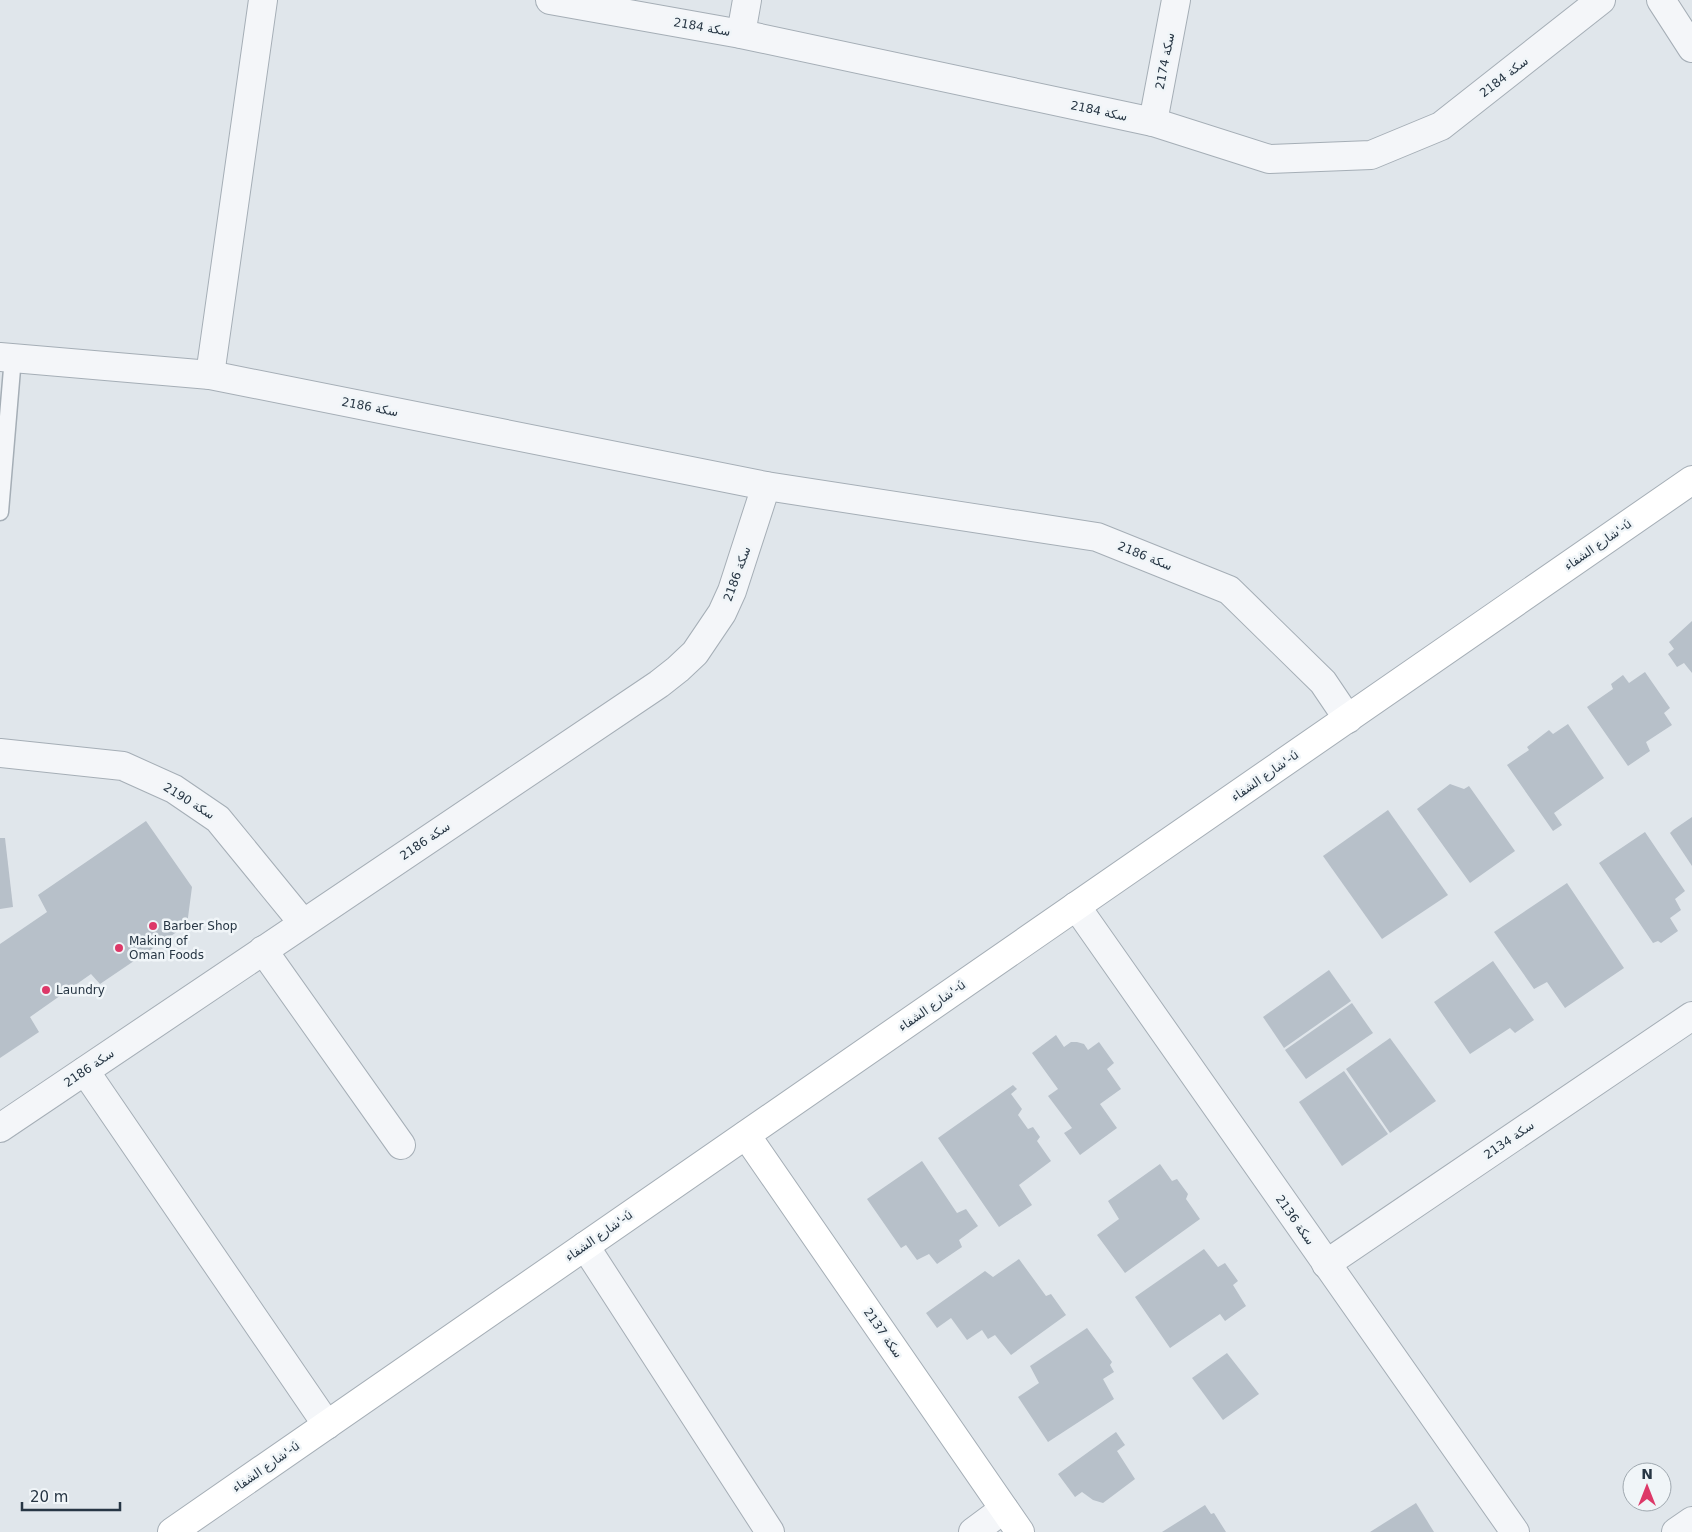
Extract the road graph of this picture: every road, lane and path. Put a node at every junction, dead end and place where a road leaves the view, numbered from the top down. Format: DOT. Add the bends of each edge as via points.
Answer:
graph roads {
  1 [pos="263,0"];
  2 [pos="550,0"];
  3 [pos="748,0"];
  4 [pos="1176,0"];
  5 [pos="1601,0"];
  6 [pos="1661,0"];
  7 [pos="741,34"];
  8 [pos="1692,48"];
  9 [pos="1154,122"];
  10 [pos="7,357"];
  11 [pos="210,375"];
  12 [pos="1692,480"];
  13 [pos="766,486"];
  14 [pos="0,512"];
  15 [pos="1348,719"];
  16 [pos="0,753"];
  17 [pos="1076,906"];
  18 [pos="303,923"];
  19 [pos="263,950"];
  20 [pos="1692,1016"];
  21 [pos="85,1070"];
  22 [pos="0,1128"];
  23 [pos="746,1135"];
  24 [pos="400,1145"];
  25 [pos="585,1246"];
  26 [pos="1326,1264"];
  27 [pos="327,1425"];
  28 [pos="1004,1509"];
  29 [pos="1692,1521"];
  30 [pos="172,1532"];
  31 [pos="770,1532"];
  32 [pos="973,1532"];
  33 [pos="1020,1532"];
  34 [pos="1516,1532"];
  35 [pos="1676,1532"];
  1 -- 11 [label="street"];
  2 -- 7 [label="street, سكة 2184"];
  3 -- 7 [label="street"];
  4 -- 9 [label="street, سكة 2174"];
  5 -- 9 [label="street, سكة 2184" via="1441,126 1370,156 1269,159"];
  6 -- 8 [label="street"];
  7 -- 9 [label="street, سكة 2184"];
  10 -- 11 [label="street, سكة 2186"];
  10 -- 14 [label="lane"];
  11 -- 13 [label="street, سكة 2186"];
  12 -- 15 [label="street, شارع الشفاء'-ú"];
  13 -- 15 [label="street, سكة 2186" via="1097,537 1229,590 1323,682"];
  13 -- 18 [label="street, سكة 2186" via="722,613 695,652 678,669"];
  15 -- 17 [label="street, شارع الشفاء'-ú"];
  16 -- 18 [label="street, سكة 2190" via="123,766 174,789 218,819"];
  17 -- 23 [label="street, شارع الشفاء'-ú"];
  17 -- 26 [label="street, سكة 2136"];
  18 -- 19 [label="street, سكة 2186"];
  19 -- 21 [label="street, سكة 2186"];
  19 -- 24 [label="street"];
  20 -- 26 [label="street, سكة 2134"];
  21 -- 22 [label="street, سكة 2186"];
  21 -- 27 [label="street"];
  23 -- 25 [label="street, شارع الشفاء'-ú"];
  23 -- 28 [label="street, سكة 2137"];
  25 -- 27 [label="street, شارع الشفاء'-ú"];
  25 -- 31 [label="street"];
  26 -- 34 [label="street, سكة 2136"];
  27 -- 30 [label="street, شارع الشفاء'-ú"];
  28 -- 32 [label="street"];
  28 -- 33 [label="street, سكة 2137"];
  29 -- 35 [label="street"];
}
